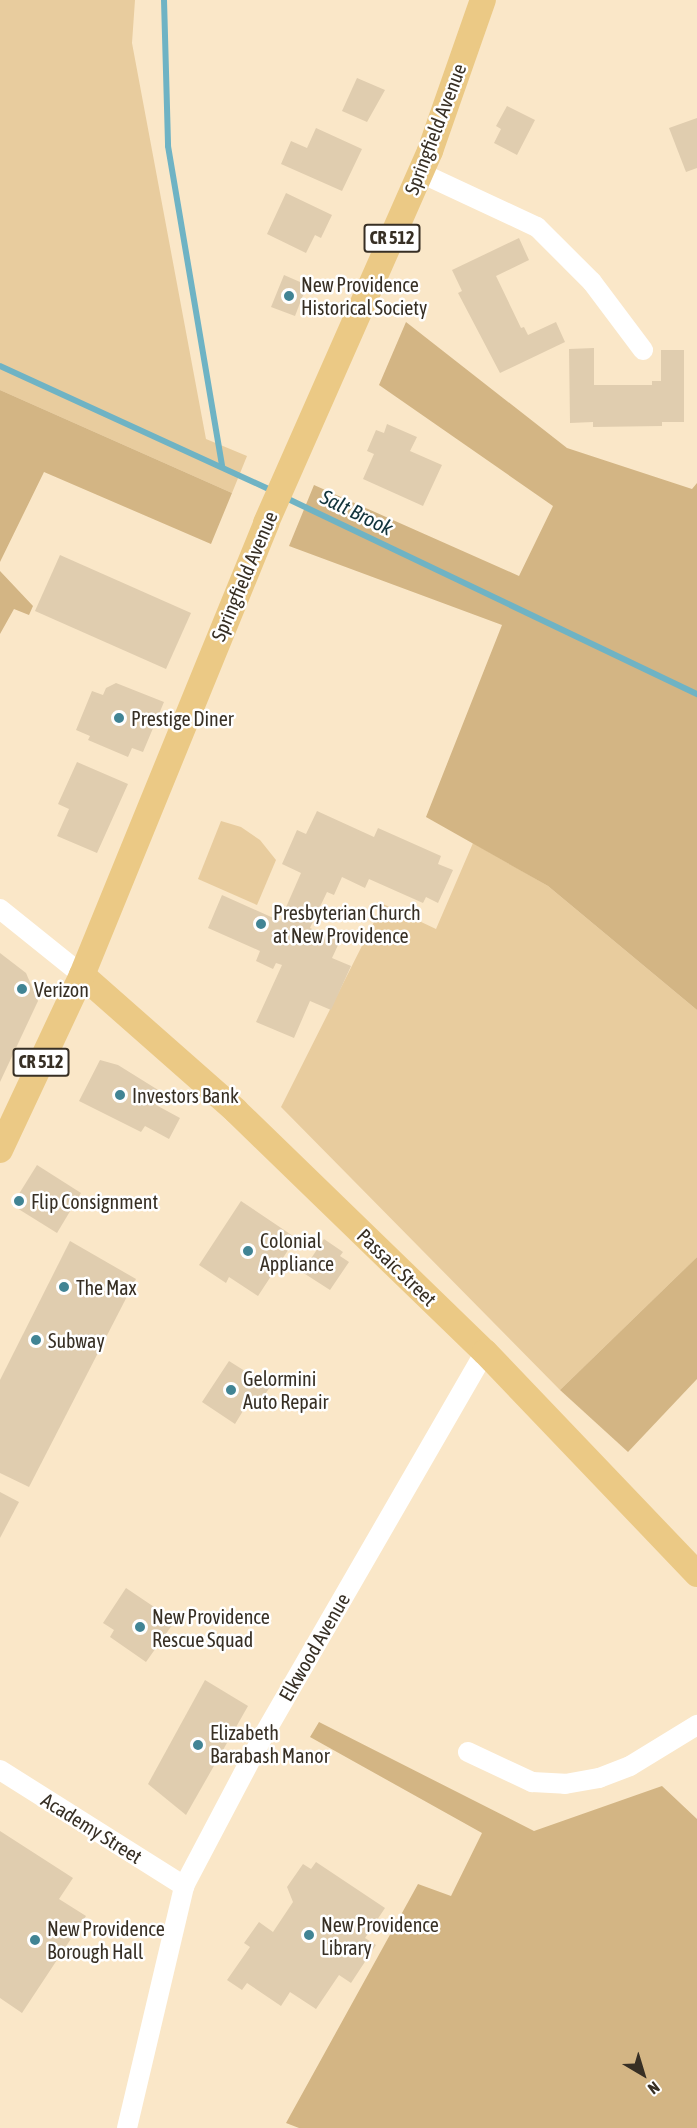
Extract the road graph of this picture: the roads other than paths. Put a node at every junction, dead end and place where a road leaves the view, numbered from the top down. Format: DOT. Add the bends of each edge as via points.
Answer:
graph roads {
  1 [pos="483,0"];
  2 [pos="421,173"];
  3 [pos="643,350"];
  4 [pos="0,909"];
  5 [pos="82,975"];
  6 [pos="0,1150"];
  7 [pos="485,1352"];
  8 [pos="697,1574"];
  9 [pos="697,1725"];
  10 [pos="468,1752"];
  11 [pos="0,1770"];
  12 [pos="184,1886"];
  13 [pos="127,2128"];
  1 -- 2 [label="main road, Springfield Avenue / CR 512"];
  2 -- 3 [label="street" via="537,227 591,282"];
  2 -- 5 [label="main road, Springfield Avenue / CR 512" via="266,523"];
  4 -- 5 [label="street"];
  5 -- 6 [label="main road, Springfield Avenue / CR 512"];
  5 -- 7 [label="main road, Passaic Street" via="236,1111"];
  7 -- 8 [label="main road, Passaic Street"];
  7 -- 12 [label="street, Elkwood Avenue" via="262,1738"];
  9 -- 10 [label="street" via="630,1766 599,1778 565,1784 532,1782"];
  11 -- 12 [label="street, Academy Street"];
  12 -- 13 [label="street, Elkwood Avenue"];
}
